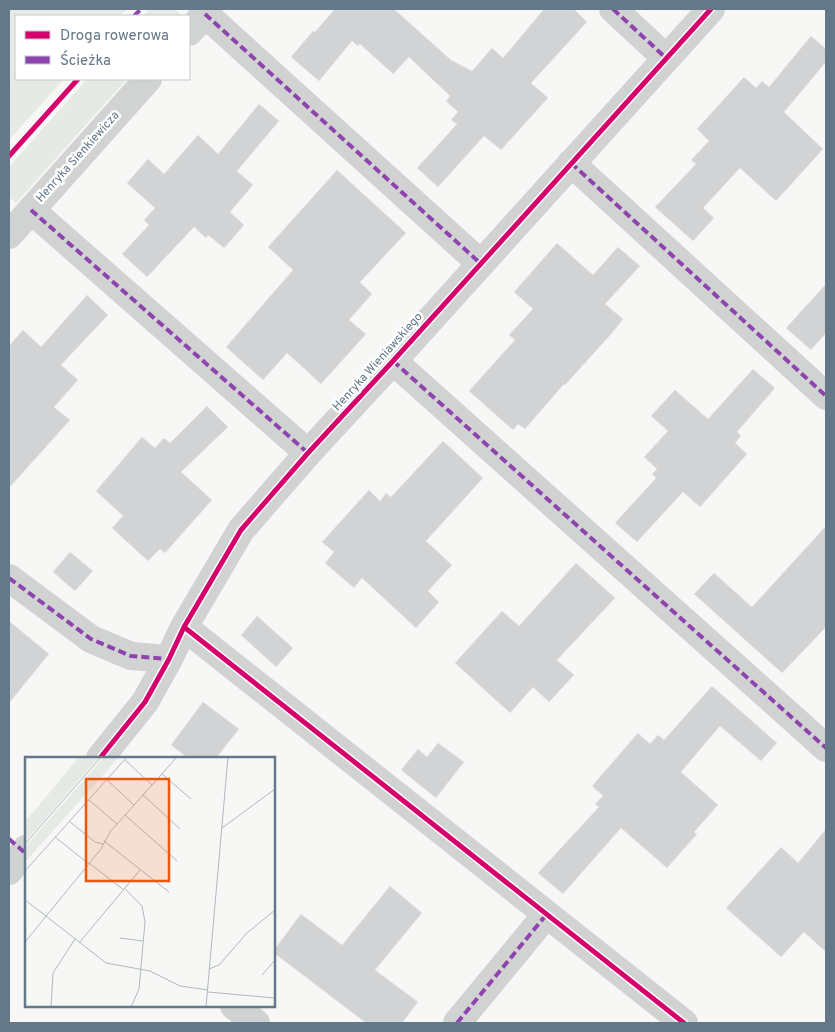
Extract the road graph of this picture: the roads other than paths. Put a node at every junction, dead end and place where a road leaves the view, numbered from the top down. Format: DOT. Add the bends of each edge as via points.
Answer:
graph roads {
  1 [pos="613,9"];
  2 [pos="711,9"];
  3 [pos="201,18"];
  4 [pos="666,58"];
  5 [pos="147,80"];
  6 [pos="571,163"];
  7 [pos="31,210"];
  8 [pos="9,235"];
  9 [pos="480,263"];
  10 [pos="393,361"];
  11 [pos="826,396"];
  12 [pos="308,453"];
  13 [pos="9,578"];
  14 [pos="184,627"];
  15 [pos="168,659"];
  16 [pos="826,748"];
  17 [pos="101,757"];
  18 [pos="546,915"];
  19 [pos="235,1007"];
  20 [pos="256,1023"];
  21 [pos="457,1023"];
  22 [pos="684,1023"];
  1 -- 4 [label="street"];
  2 -- 4 [label="street, Henryka Wieniawskiego"];
  3 -- 9 [label="street"];
  4 -- 6 [label="street, Henryka Wieniawskiego"];
  5 -- 7 [label="street, Henryka Sienkiewicza"];
  6 -- 9 [label="street, Henryka Wieniawskiego"];
  6 -- 11 [label="street"];
  7 -- 8 [label="street, Henryka Sienkiewicza"];
  7 -- 12 [label="street"];
  9 -- 10 [label="street, Henryka Wieniawskiego"];
  10 -- 12 [label="street, Henryka Wieniawskiego"];
  10 -- 16 [label="street"];
  12 -- 14 [label="street, Henryka Wieniawskiego" via="241,530"];
  13 -- 15 [label="street" via="90,639 131,656"];
  14 -- 15 [label="street, Henryka Wieniawskiego"];
  14 -- 18 [label="street"];
  15 -- 17 [label="street, Henryka Wieniawskiego" via="145,702"];
  18 -- 21 [label="street"];
  18 -- 22 [label="street"];
  19 -- 20 [label="street"];
}
